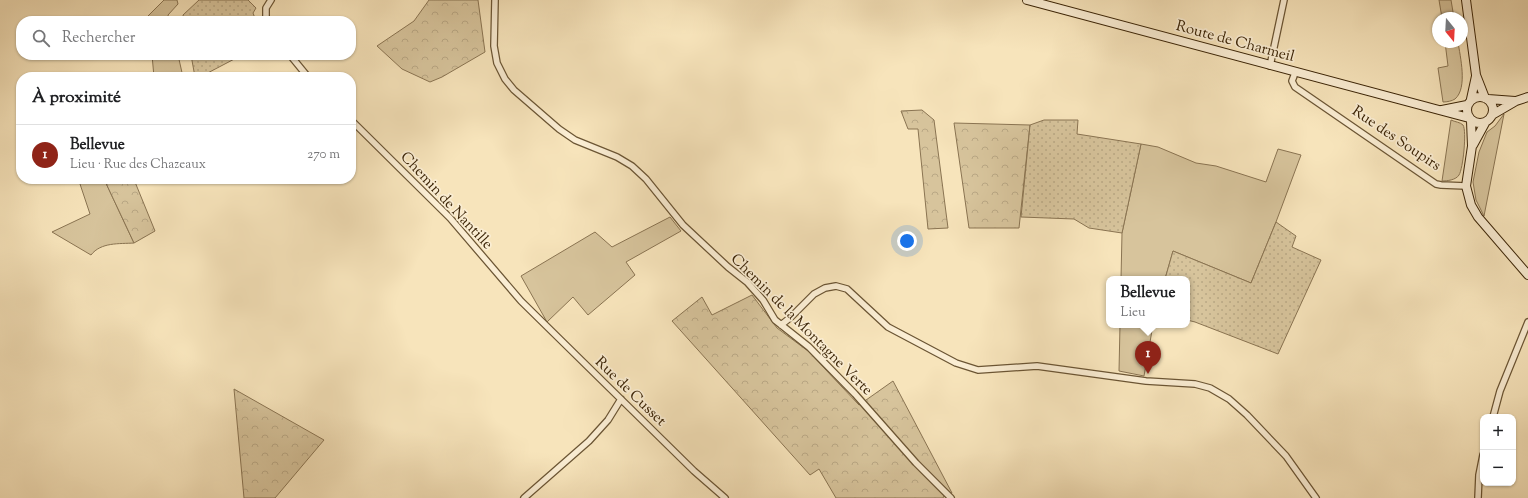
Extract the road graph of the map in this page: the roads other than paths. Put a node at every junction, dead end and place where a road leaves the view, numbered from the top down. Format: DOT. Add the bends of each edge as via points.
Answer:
graph roads {
  1 [pos="271,0"];
  2 [pos="494,0"];
  3 [pos="1027,0"];
  4 [pos="1284,0"];
  5 [pos="1466,0"];
  6 [pos="266,16"];
  7 [pos="294,60"];
  8 [pos="1270,66"];
  9 [pos="304,72"];
  10 [pos="1295,73"];
  11 [pos="1476,75"];
  12 [pos="1528,98"];
  13 [pos="1486,99"];
  14 [pos="1516,101"];
  15 [pos="1469,102"];
  16 [pos="1435,110"];
  17 [pos="1492,115"];
  18 [pos="1470,120"];
  19 [pos="1485,123"];
  20 [pos="356,125"];
  21 [pos="1472,146"];
  22 [pos="1466,186"];
  23 [pos="1528,275"];
  24 [pos="521,301"];
  25 [pos="1528,322"];
  26 [pos="781,325"];
  27 [pos="621,399"];
  28 [pos="1493,414"];
  29 [pos="1480,470"];
  30 [pos="524,498"];
  31 [pos="725,498"];
  32 [pos="951,498"];
  33 [pos="1316,498"];
  34 [pos="1478,498"];
  1 -- 6 [label="street" via="266,8"];
  2 -- 26 [label="street, Chemin de la Montagne Verte" via="494,46 498,63 514,90 575,140 632,166 646,179 683,225 747,282"];
  3 -- 8 [label="main road, Route de Charmeil"];
  4 -- 8 [label="street"];
  5 -- 11 [label="main road"];
  7 -- 9 [label="street"];
  8 -- 10 [label="main road, Route de Charmeil"];
  10 -- 16 [label="main road, Route de Charmeil"];
  10 -- 22 [label="street, Rue des Soupirs" via="1292,80 1295,88 1436,184"];
  11 -- 13 [label="main road"];
  11 -- 15 [label="main road"];
  12 -- 14 [label="main road"];
  13 -- 14 [label="main road"];
  13 -- 15 [label="main road" via="1478,97"];
  13 -- 17 [label="main road" via="1492,105"];
  14 -- 17 [label="main road"];
  15 -- 16 [label="main road, Route de Charmeil" via="1456,108"];
  15 -- 18 [label="main road" via="1466,112"];
  16 -- 18 [label="main road, Route de Charmeil"];
  17 -- 19 [label="main road"];
  18 -- 19 [label="main road" via="1478,124"];
  18 -- 21 [label="main road"];
  19 -- 21 [label="main road"];
  20 -- 24 [label="street, Chemin de Nantille" via="450,218"];
  21 -- 22 [label="main road"];
  22 -- 23 [label="main road" via="1471,205 1478,217"];
  24 -- 27 [label="street, Rue de Cusset"];
  25 -- 28 [label="street"];
  26 -- 32 [label="street, Chemin de la Montagne Verte" via="809,347"];
  26 -- 33 [label="street" via="814,294 836,286 847,289 888,327 956,363 978,370 1037,366 1146,381 1195,384 1210,388 1229,399 1247,415 1286,456"];
  27 -- 30 [label="street" via="608,420 589,441"];
  27 -- 31 [label="street, Rue de Cusset"];
  29 -- 34 [label="street"];
}
